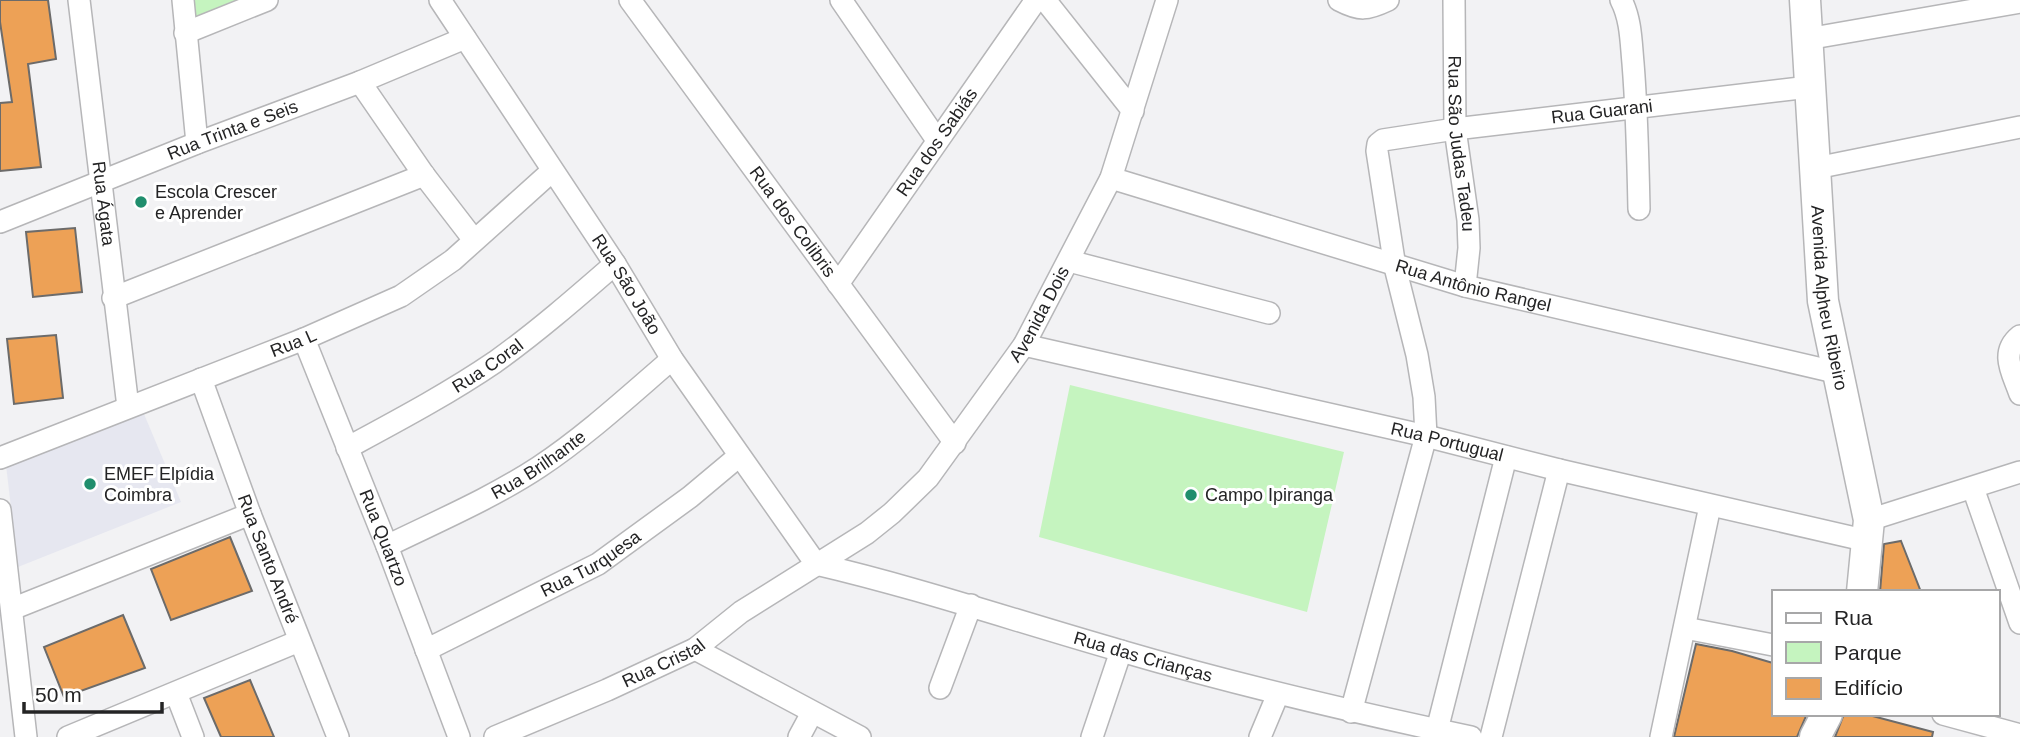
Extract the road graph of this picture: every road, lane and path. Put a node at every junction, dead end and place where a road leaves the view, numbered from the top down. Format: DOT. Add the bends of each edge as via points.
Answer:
graph roads {
  1 [pos="79,0"];
  2 [pos="183,0"];
  3 [pos="267,0"];
  4 [pos="440,0"];
  5 [pos="630,0"];
  6 [pos="841,0"];
  7 [pos="1037,0"];
  8 [pos="1045,0"];
  9 [pos="1167,0"];
  10 [pos="1339,0"];
  11 [pos="1388,0"];
  12 [pos="1454,0"];
  13 [pos="1622,0"];
  14 [pos="1805,0"];
  15 [pos="2020,2"];
  16 [pos="1926,8"];
  17 [pos="185,33"];
  18 [pos="465,38"];
  19 [pos="1807,39"];
  20 [pos="360,82"];
  21 [pos="1809,88"];
  22 [pos="1636,109"];
  23 [pos="1133,111"];
  24 [pos="2020,127"];
  25 [pos="1455,129"];
  26 [pos="937,140"];
  27 [pos="197,143"];
  28 [pos="1816,168"];
  29 [pos="552,171"];
  30 [pos="424,175"];
  31 [pos="1111,178"];
  32 [pos="100,182"];
  33 [pos="1639,209"];
  34 [pos="0,222"];
  35 [pos="474,240"];
  36 [pos="1069,261"];
  37 [pos="615,264"];
  38 [pos="1395,267"];
  39 [pos="838,284"];
  40 [pos="1465,286"];
  41 [pos="113,298"];
  42 [pos="1269,313"];
  43 [pos="2020,336"];
  44 [pos="304,339"];
  45 [pos="1024,345"];
  46 [pos="672,359"];
  47 [pos="1839,373"];
  48 [pos="201,379"];
  49 [pos="2020,394"];
  50 [pos="128,407"];
  51 [pos="1426,436"];
  52 [pos="955,443"];
  53 [pos="347,448"];
  54 [pos="739,456"];
  55 [pos="1506,457"];
  56 [pos="0,458"];
  57 [pos="1559,470"];
  58 [pos="2020,472"];
  59 [pos="1973,488"];
  60 [pos="1710,506"];
  61 [pos="0,510"];
  62 [pos="250,514"];
  63 [pos="1868,531"];
  64 [pos="387,546"];
  65 [pos="816,564"];
  66 [pos="1862,590"];
  67 [pos="971,605"];
  68 [pos="12,609"];
  69 [pos="2020,623"];
  70 [pos="1685,628"];
  71 [pos="299,641"];
  72 [pos="1772,645"];
  73 [pos="695,649"];
  74 [pos="426,650"];
  75 [pos="1121,651"];
  76 [pos="940,688"];
  77 [pos="176,693"];
  78 [pos="1278,694"];
  79 [pos="1351,712"];
  80 [pos="812,713"];
  81 [pos="1827,716"];
  82 [pos="1950,716"];
  83 [pos="1437,730"];
  84 [pos="2020,735"];
  85 [pos="26,737"];
  86 [pos="68,737"];
  87 [pos="193,737"];
  88 [pos="338,737"];
  89 [pos="459,737"];
  90 [pos="495,737"];
  91 [pos="799,737"];
  92 [pos="860,737"];
  93 [pos="1093,737"];
  94 [pos="1261,737"];
  95 [pos="1471,737"];
  96 [pos="1491,737"];
  97 [pos="1661,737"];
  98 [pos="1815,737"];
  1 -- 32 [label="street, Rua Ágata"];
  2 -- 17 [label="street"];
  3 -- 17 [label="street"];
  4 -- 18 [label="street, Rua São João"];
  5 -- 39 [label="street, Rua dos Colibris"];
  6 -- 26 [label="street"];
  7 -- 26 [label="street, Rua dos Sabiás"];
  8 -- 23 [label="street"];
  9 -- 23 [label="street, Avenida Dois"];
  10 -- 11 [label="street" via="1354,8 1371,8"];
  12 -- 25 [label="street, Rua São Judas Tadeu"];
  13 -- 22 [label="street" via="1630,31"];
  14 -- 19 [label="street, Avenida Alpheu Ribeiro"];
  15 -- 16 [label="street"];
  16 -- 19 [label="street"];
  17 -- 27 [label="street"];
  18 -- 20 [label="street, Rua Trinta e Seis"];
  18 -- 29 [label="street, Rua São João"];
  19 -- 21 [label="street, Avenida Alpheu Ribeiro"];
  20 -- 27 [label="street, Rua Trinta e Seis"];
  20 -- 30 [label="street"];
  21 -- 22 [label="street, Rua Guarani"];
  21 -- 28 [label="street, Avenida Alpheu Ribeiro"];
  22 -- 25 [label="street, Rua Guarani"];
  22 -- 33 [label="street"];
  23 -- 31 [label="street, Avenida Dois"];
  24 -- 28 [label="street"];
  25 -- 38 [label="street, Rua Guarani" via="1378,144"];
  25 -- 40 [label="street, Rua São Judas Tadeu" via="1468,220"];
  26 -- 39 [label="street, Rua dos Sabiás"];
  27 -- 32 [label="street, Rua Trinta e Seis"];
  28 -- 47 [label="street, Avenida Alpheu Ribeiro" via="1823,301"];
  29 -- 35 [label="street, Rua L"];
  29 -- 37 [label="street, Rua São João"];
  30 -- 35 [label="street"];
  30 -- 41 [label="street"];
  31 -- 36 [label="street, Avenida Dois"];
  31 -- 38 [label="street, Rua Antônio Rangel"];
  32 -- 34 [label="street, Rua Trinta e Seis"];
  32 -- 41 [label="street, Rua Ágata"];
  35 -- 44 [label="street, Rua L" via="401,296"];
  36 -- 42 [label="street"];
  36 -- 45 [label="street, Avenida Dois"];
  37 -- 46 [label="street, Rua São João"];
  37 -- 53 [label="street, Rua Coral" via="494,362"];
  38 -- 40 [label="street, Rua Antônio Rangel"];
  38 -- 51 [label="street" via="1417,355"];
  39 -- 52 [label="street, Rua dos Colibris"];
  40 -- 47 [label="street, Rua Antônio Rangel"];
  41 -- 50 [label="street, Rua Ágata"];
  43 -- 49 [label="street" via="2008,352"];
  44 -- 48 [label="street, Rua L"];
  44 -- 53 [label="street, Rua Quartzo"];
  45 -- 51 [label="street, Rua Portugual"];
  45 -- 52 [label="street, Avenida Dois"];
  46 -- 54 [label="street, Rua São João"];
  46 -- 64 [label="street, Rua Brilhante" via="538,467"];
  47 -- 63 [label="street, Avenida Alpheu Ribeiro"];
  48 -- 50 [label="street, Rua L"];
  48 -- 62 [label="street, Rua Santo André"];
  50 -- 56 [label="street, Rua L"];
  51 -- 55 [label="street, Rua Portugual"];
  51 -- 79 [label="street"];
  52 -- 65 [label="street, Avenida Dois" via="892,513"];
  53 -- 64 [label="street, Rua Quartzo"];
  54 -- 65 [label="street, Rua São João"];
  54 -- 74 [label="street, Rua Turquesa" via="598,564"];
  55 -- 57 [label="street, Rua Portugual"];
  55 -- 83 [label="street"];
  57 -- 60 [label="street, Rua Portugual"];
  57 -- 96 [label="street"];
  58 -- 59 [label="street"];
  59 -- 63 [label="street"];
  59 -- 69 [label="street"];
  60 -- 63 [label="street, Rua Portugual"];
  60 -- 70 [label="street"];
  61 -- 68 [label="street"];
  62 -- 68 [label="street"];
  62 -- 71 [label="street, Rua Santo André"];
  63 -- 66 [label="street, Avenida Alpheu Ribeiro"];
  64 -- 74 [label="street, Rua Quartzo"];
  65 -- 67 [label="street, Rua das Crianças"];
  65 -- 73 [label="street, Rua Cristal" via="741,612"];
  67 -- 75 [label="street, Rua das Crianças"];
  67 -- 76 [label="street"];
  68 -- 85 [label="street"];
  70 -- 72 [label="street"];
  70 -- 97 [label="street"];
  71 -- 77 [label="street"];
  71 -- 88 [label="street, Rua Santo André"];
  73 -- 80 [label="street"];
  73 -- 90 [label="street, Rua Cristal"];
  74 -- 89 [label="street, Rua Quartzo"];
  75 -- 78 [label="street, Rua das Crianças"];
  75 -- 93 [label="street"];
  77 -- 86 [label="street"];
  77 -- 87 [label="street"];
  78 -- 79 [label="street, Rua das Crianças"];
  78 -- 94 [label="street"];
  79 -- 83 [label="street, Rua das Crianças"];
  80 -- 91 [label="street"];
  80 -- 92 [label="street"];
  81 -- 98 [label="street"];
  82 -- 84 [label="street"];
  83 -- 95 [label="street, Rua das Crianças"];
}
